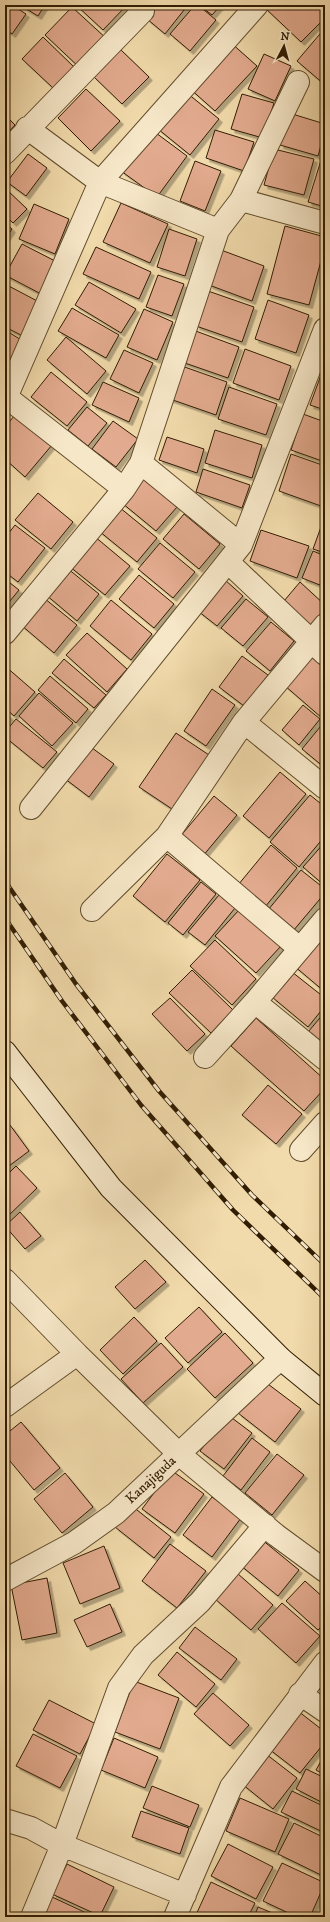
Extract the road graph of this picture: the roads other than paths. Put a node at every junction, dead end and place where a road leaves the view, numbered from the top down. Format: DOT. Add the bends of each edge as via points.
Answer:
graph roads {
  1 [pos="257,5"];
  2 [pos="143,11"];
  3 [pos="298,82"];
  4 [pos="28,128"];
  5 [pos="5,153"];
  6 [pos="100,182"];
  7 [pos="241,200"];
  8 [pos="325,223"];
  9 [pos="218,230"];
  10 [pos="325,329"];
  11 [pos="6,398"];
  12 [pos="141,463"];
  13 [pos="124,489"];
  14 [pos="235,554"];
  15 [pos="5,633"];
  16 [pos="321,640"];
  17 [pos="244,722"];
  18 [pos="325,788"];
  19 [pos="31,808"];
  20 [pos="167,836"];
  21 [pos="92,910"];
  22 [pos="325,919"];
  23 [pos="299,948"];
  24 [pos="255,1002"];
  25 [pos="205,1057"];
  26 [pos="6,1059"];
  27 [pos="325,1059"];
  28 [pos="325,1123"];
  29 [pos="301,1150"];
  30 [pos="5,1280"];
  31 [pos="77,1354"];
  32 [pos="281,1359"];
  33 [pos="325,1395"];
  34 [pos="5,1406"];
  35 [pos="179,1454"];
  36 [pos="265,1526"];
  37 [pos="325,1571"];
  38 [pos="5,1580"];
  39 [pos="325,1663"];
  40 [pos="300,1694"];
  41 [pos="325,1711"];
  42 [pos="5,1820"];
  43 [pos="62,1845"];
  44 [pos="185,1895"];
  45 [pos="32,1917"];
  46 [pos="175,1917"];
  1 -- 6 [label="street"];
  2 -- 4 [label="street"];
  3 -- 7 [label="street"];
  4 -- 5 [label="street"];
  4 -- 6 [label="street"];
  6 -- 9 [label="street"];
  6 -- 11 [label="street"];
  7 -- 8 [label="street"];
  7 -- 9 [label="street"];
  9 -- 12 [label="street"];
  10 -- 14 [label="street"];
  11 -- 13 [label="street"];
  12 -- 13 [label="street"];
  12 -- 14 [label="street"];
  13 -- 15 [label="street"];
  14 -- 16 [label="street"];
  14 -- 19 [label="street"];
  16 -- 17 [label="street"];
  17 -- 18 [label="street"];
  17 -- 20 [label="street"];
  20 -- 21 [label="street"];
  20 -- 23 [label="street"];
  22 -- 23 [label="street"];
  23 -- 24 [label="street"];
  24 -- 25 [label="street"];
  24 -- 27 [label="street"];
  26 -- 32 [label="street" via="111,1188"];
  28 -- 29 [label="street"];
  30 -- 31 [label="street"];
  31 -- 34 [label="street"];
  31 -- 35 [label="street"];
  32 -- 33 [label="street"];
  32 -- 35 [label="street, Kanajiguda"];
  35 -- 36 [label="street"];
  35 -- 38 [label="street, Kanajiguda" via="116,1513 74,1543"];
  36 -- 37 [label="street"];
  36 -- 43 [label="street" via="200,1602 143,1655 119,1688"];
  39 -- 40 [label="street"];
  40 -- 41 [label="street"];
  40 -- 44 [label="street" via="231,1788"];
  42 -- 43 [label="street" via="31,1828"];
  43 -- 44 [label="street"];
  43 -- 45 [label="street"];
  44 -- 46 [label="street"];
}
